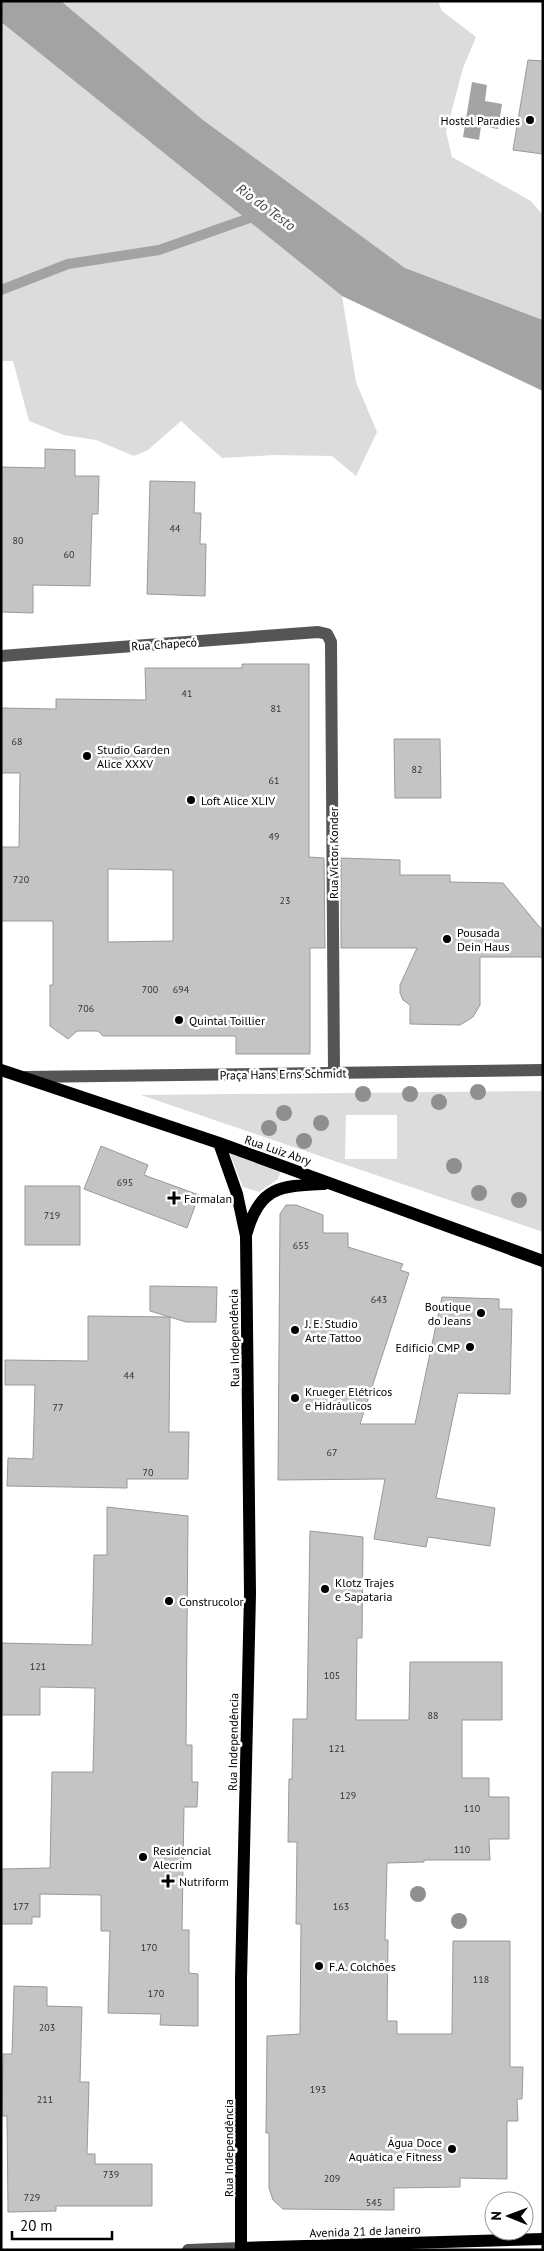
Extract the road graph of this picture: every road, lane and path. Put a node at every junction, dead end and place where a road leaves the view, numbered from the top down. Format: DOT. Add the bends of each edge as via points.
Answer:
graph roads {
  1 [pos="327,634"];
  2 [pos="1,656"];
  3 [pos="1,1070"];
  4 [pos="543,1070"];
  5 [pos="334,1074"];
  6 [pos="24,1078"];
  7 [pos="219,1143"];
  8 [pos="332,1183"];
  9 [pos="246,1236"];
  10 [pos="543,1260"];
  11 [pos="543,2239"];
  12 [pos="241,2249"];
  13 [pos="188,2250"];
  1 -- 2 [label="street, Rua Chapecó" via="318,632"];
  1 -- 5 [label="street, Rua Victor Konder" via="331,642"];
  3 -- 6 [label="main road, Rua Luiz Abry"];
  4 -- 5 [label="street, Praça Hans Erns Schmidt"];
  5 -- 6 [label="street, Praça Hans Erns Schmidt"];
  6 -- 7 [label="main road, Rua Luiz Abry"];
  7 -- 8 [label="main road, Rua Luiz Abry"];
  7 -- 9 [label="main road, Rua Independência" via="237,1194"];
  8 -- 9 [label="main road, Rua Independência" via="284,1187 272,1192 261,1200"];
  8 -- 10 [label="main road, Rua Luiz Abry"];
  9 -- 12 [label="main road, Rua Independência" via="250,1594 242,1960"];
  11 -- 12 [label="main road, Avenida 21 de Janeiro"];
  12 -- 13 [label="street, Avenida 21 de Janeiro"];
}
